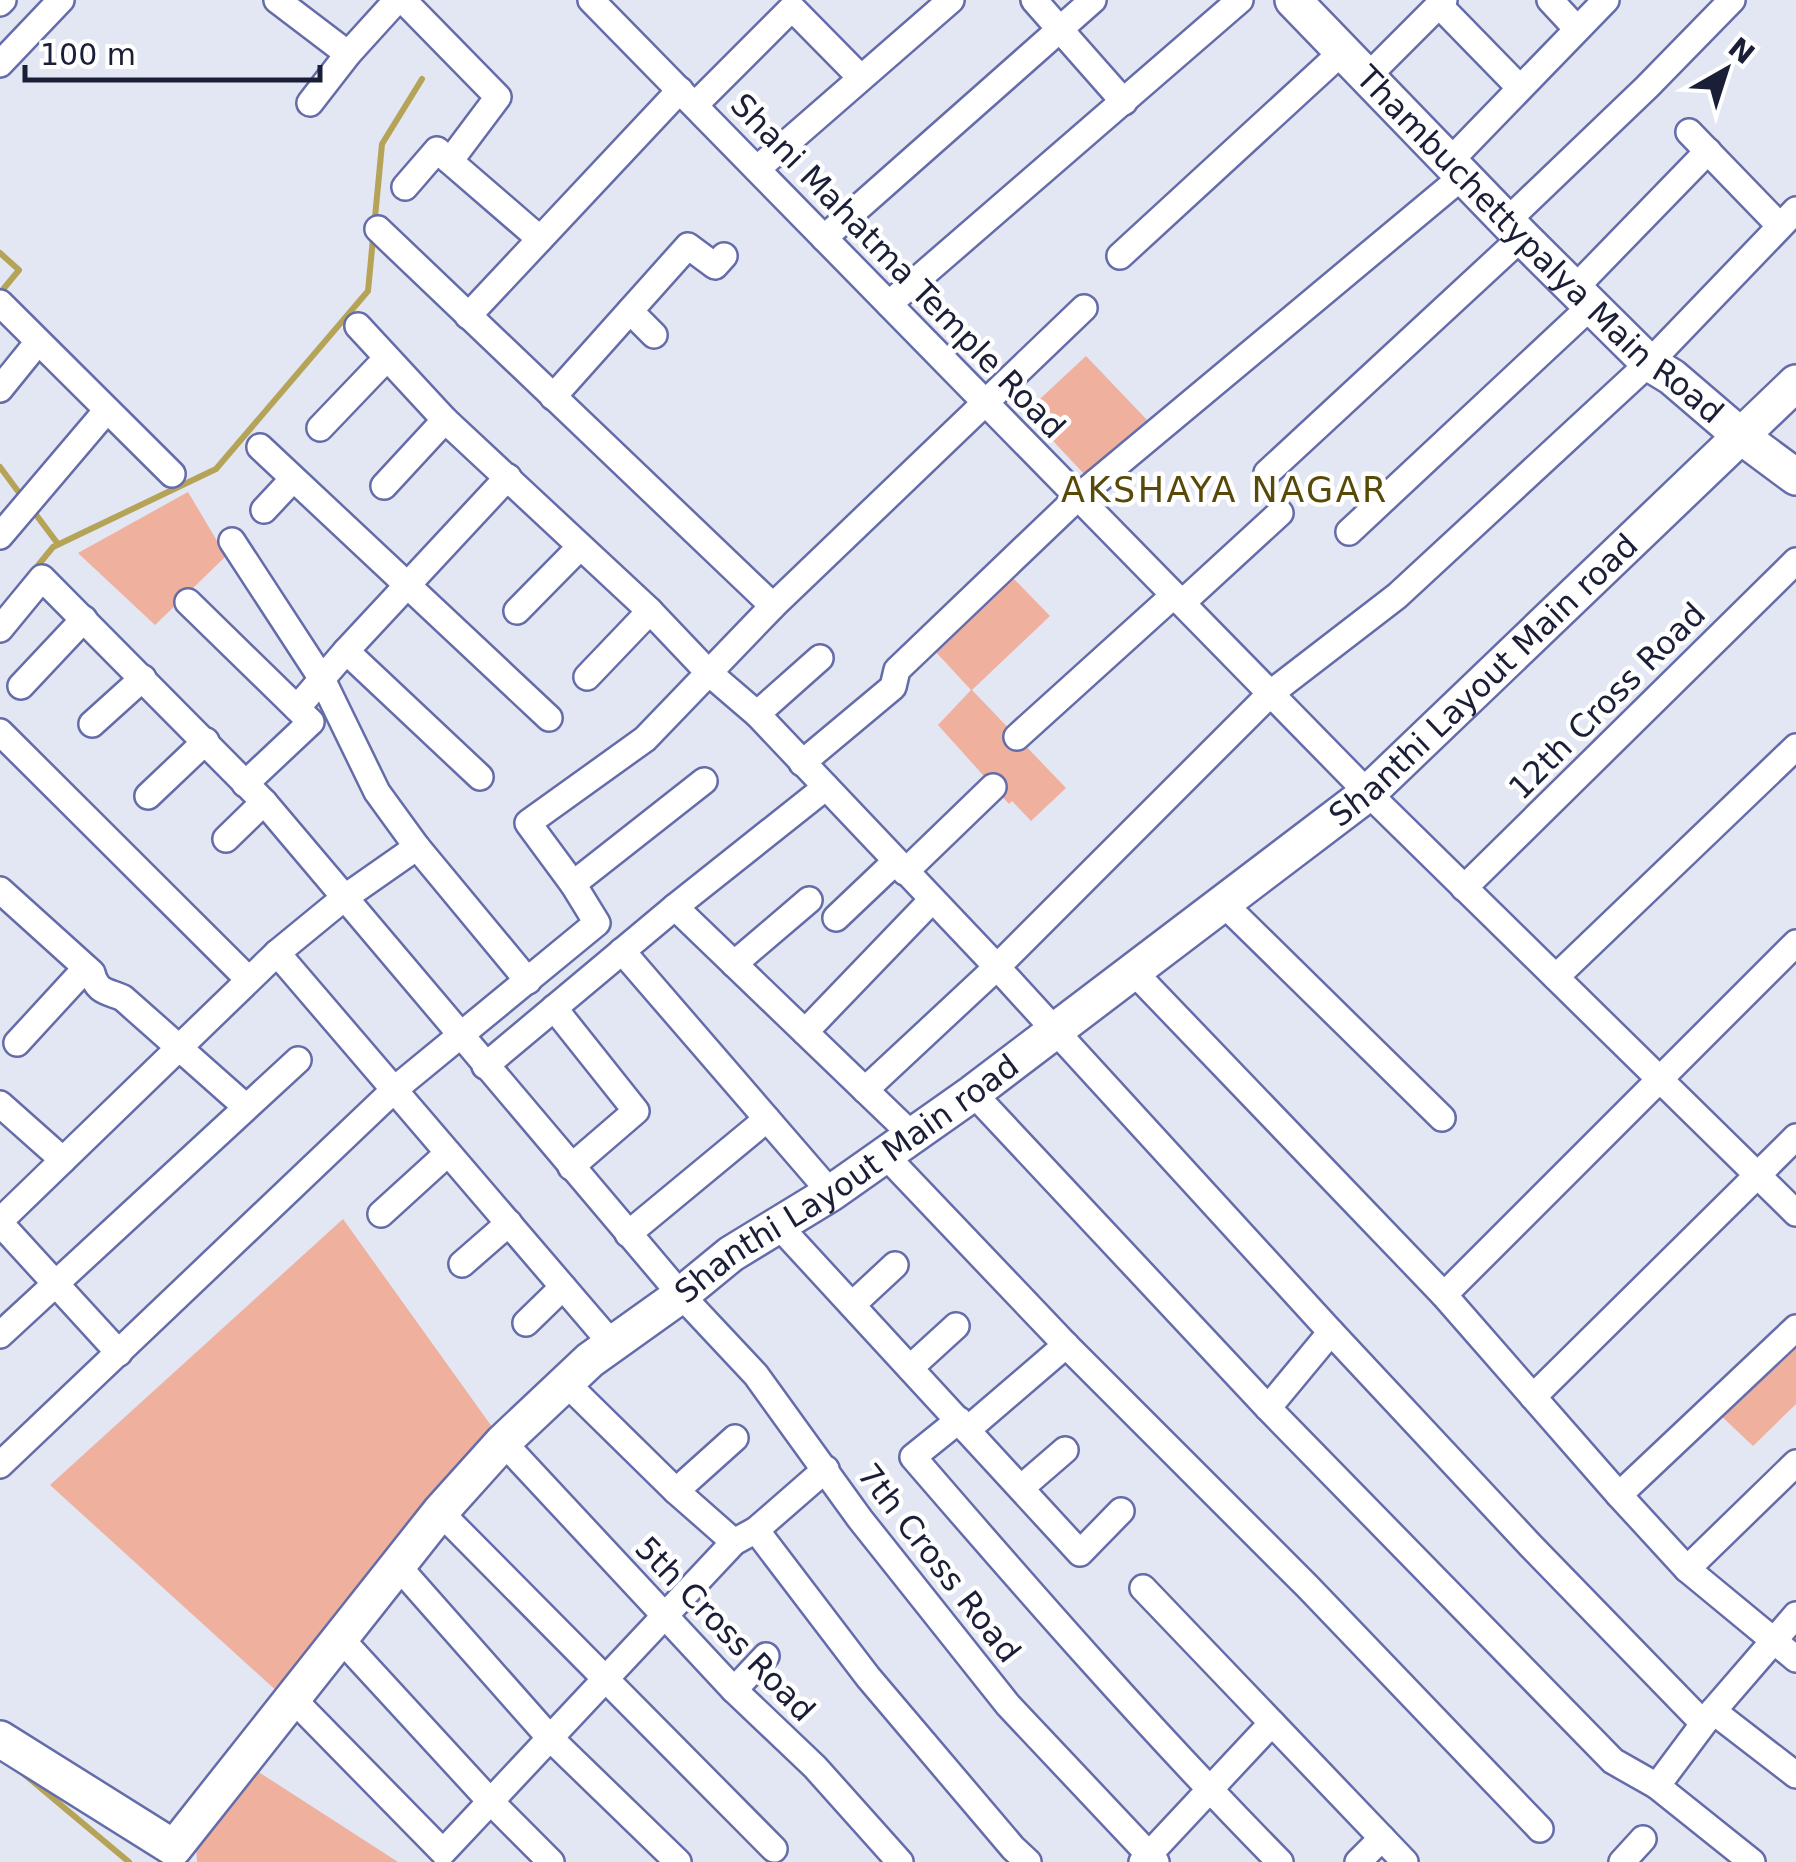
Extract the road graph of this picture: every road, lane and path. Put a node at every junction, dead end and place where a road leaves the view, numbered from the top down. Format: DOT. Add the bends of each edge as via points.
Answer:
graph roads {
  1 [pos="61,0"];
  2 [pos="277,0"];
  3 [pos="400,0"];
  4 [pos="591,0"];
  5 [pos="952,0"];
  6 [pos="1034,0"];
  7 [pos="1094,0"];
  8 [pos="1240,0"];
  9 [pos="1550,0"];
  10 [pos="1606,0"];
  11 [pos="1732,0"];
  12 [pos="1442,2"];
  13 [pos="1302,3"];
  14 [pos="1578,29"];
  15 [pos="1060,30"];
  16 [pos="348,54"];
  17 [pos="0,64"];
  18 [pos="1354,64"];
  19 [pos="860,77"];
  20 [pos="1520,88"];
  21 [pos="687,98"];
  22 [pos="1124,102"];
  23 [pos="310,104"];
  24 [pos="1689,132"];
  25 [pos="1708,151"];
  26 [pos="450,161"];
  27 [pos="757,169"];
  28 [pos="1456,169"];
  29 [pos="405,188"];
  30 [pos="1788,218"];
  31 [pos="1514,229"];
  32 [pos="378,230"];
  33 [pos="824,238"];
  34 [pos="540,239"];
  35 [pos="724,256"];
  36 [pos="1120,256"];
  37 [pos="1583,297"];
  38 [pos="0,304"];
  39 [pos="889,304"];
  40 [pos="1084,308"];
  41 [pos="630,311"];
  42 [pos="468,316"];
  43 [pos="358,326"];
  44 [pos="654,334"];
  45 [pos="38,342"];
  46 [pos="386,359"];
  47 [pos="1650,362"];
  48 [pos="1796,383"];
  49 [pos="0,390"];
  50 [pos="553,397"];
  51 [pos="984,402"];
  52 [pos="108,410"];
  53 [pos="446,420"];
  54 [pos="320,428"];
  55 [pos="1742,436"];
  56 [pos="260,447"];
  57 [pos="1268,473"];
  58 [pos="172,474"];
  59 [pos="508,477"];
  60 [pos="1796,477"];
  61 [pos="293,479"];
  62 [pos="384,486"];
  63 [pos="1078,497"];
  64 [pos="264,510"];
  65 [pos="1280,513"];
  66 [pos="1349,532"];
  67 [pos="0,536"];
  68 [pos="232,541"];
  69 [pos="580,547"];
  70 [pos="1796,561"];
  71 [pos="408,586"];
  72 [pos="1178,599"];
  73 [pos="188,602"];
  74 [pos="773,606"];
  75 [pos="517,610"];
  76 [pos="650,612"];
  77 [pos="84,619"];
  78 [pos="0,629"];
  79 [pos="346,651"];
  80 [pos="820,658"];
  81 [pos="708,672"];
  82 [pos="588,677"];
  83 [pos="142,678"];
  84 [pos="322,679"];
  85 [pos="20,686"];
  86 [pos="1272,693"];
  87 [pos="297,708"];
  88 [pos="756,714"];
  89 [pos="549,718"];
  90 [pos="92,724"];
  91 [pos="0,732"];
  92 [pos="1017,737"];
  93 [pos="206,740"];
  94 [pos="1796,747"];
  95 [pos="802,763"];
  96 [pos="480,778"];
  97 [pos="704,781"];
  98 [pos="245,784"];
  99 [pos="826,786"];
  100 [pos="993,787"];
  101 [pos="1368,793"];
  102 [pos="148,796"];
  103 [pos="264,802"];
  104 [pos="226,840"];
  105 [pos="417,847"];
  106 [pos="900,867"];
  107 [pos="572,884"];
  108 [pos="1464,888"];
  109 [pos="344,898"];
  110 [pos="810,900"];
  111 [pos="932,900"];
  112 [pos="1223,903"];
  113 [pos="6,906"];
  114 [pos="675,908"];
  115 [pos="836,918"];
  116 [pos="1796,943"];
  117 [pos="622,951"];
  118 [pos="277,953"];
  119 [pos="734,964"];
  120 [pos="997,967"];
  121 [pos="86,968"];
  122 [pos="1134,971"];
  123 [pos="1556,977"];
  124 [pos="248,979"];
  125 [pos="528,981"];
  126 [pos="554,1008"];
  127 [pos="1056,1031"];
  128 [pos="805,1032"];
  129 [pos="459,1035"];
  130 [pos="17,1043"];
  131 [pos="180,1048"];
  132 [pos="298,1060"];
  133 [pos="486,1066"];
  134 [pos="1660,1079"];
  135 [pos="394,1089"];
  136 [pos="865,1090"];
  137 [pos="973,1093"];
  138 [pos="0,1104"];
  139 [pos="246,1108"];
  140 [pos="1442,1118"];
  141 [pos="768,1119"];
  142 [pos="1796,1137"];
  143 [pos="900,1146"];
  144 [pos="448,1153"];
  145 [pos="63,1160"];
  146 [pos="572,1167"];
  147 [pos="1758,1175"];
  148 [pos="831,1193"];
  149 [pos="1796,1212"];
  150 [pos="381,1214"];
  151 [pos="0,1222"];
  152 [pos="509,1224"];
  153 [pos="779,1226"];
  154 [pos="628,1234"];
  155 [pos="462,1264"];
  156 [pos="895,1266"];
  157 [pos="56,1285"];
  158 [pos="563,1286"];
  159 [pos="681,1295"];
  160 [pos="1444,1295"];
  161 [pos="852,1305"];
  162 [pos="526,1323"];
  163 [pos="956,1326"];
  164 [pos="1796,1328"];
  165 [pos="1331,1332"];
  166 [pos="0,1336"];
  167 [pos="612,1344"];
  168 [pos="1066,1344"];
  169 [pos="119,1353"];
  170 [pos="910,1368"];
  171 [pos="566,1382"];
  172 [pos="1532,1397"];
  173 [pos="1268,1408"];
  174 [pos="963,1425"];
  175 [pos="735,1438"];
  176 [pos="504,1442"];
  177 [pos="1065,1450"];
  178 [pos="1796,1463"];
  179 [pos="0,1465"];
  180 [pos="826,1470"];
  181 [pos="1020,1488"];
  182 [pos="676,1491"];
  183 [pos="1619,1495"];
  184 [pos="1121,1511"];
  185 [pos="440,1512"];
  186 [pos="745,1536"];
  187 [pos="397,1565"];
  188 [pos="1687,1569"];
  189 [pos="1144,1588"];
  190 [pos="1796,1615"];
  191 [pos="664,1616"];
  192 [pos="341,1638"];
  193 [pos="1774,1642"];
  194 [pos="766,1656"];
  195 [pos="1796,1659"];
  196 [pos="605,1678"];
  197 [pos="734,1690"];
  198 [pos="292,1698"];
  199 [pos="1708,1717"];
  200 [pos="1272,1722"];
  201 [pos="0,1738"];
  202 [pos="550,1738"];
  203 [pos="1796,1776"];
  204 [pos="1657,1786"];
  205 [pos="1210,1790"];
  206 [pos="490,1802"];
  207 [pos="1540,1829"];
  208 [pos="1382,1838"];
  209 [pos="1643,1839"];
  210 [pos="774,1849"];
  211 [pos="1149,1859"];
  212 [pos="551,1862"];
  213 [pos="678,1862"];
  214 [pos="900,1862"];
  215 [pos="1028,1862"];
  216 [pos="1280,1862"];
  217 [pos="1358,1862"];
  218 [pos="1405,1862"];
  219 [pos="1622,1862"];
  220 [pos="1752,1862"];
  1 -- 17 [label="street"];
  2 -- 16 [label="street"];
  3 -- 16 [label="street"];
  3 -- 26 [label="street" via="498,98"];
  4 -- 21 [label="street, Shani Mahatma Temple Road"];
  5 -- 19 [label="street"];
  6 -- 15 [label="street"];
  7 -- 15 [label="street"];
  8 -- 22 [label="street"];
  9 -- 14 [label="street"];
  10 -- 14 [label="street"];
  11 -- 31 [label="street"];
  12 -- 18 [label="street"];
  12 -- 20 [label="street"];
  13 -- 18 [label="street, Thambuchettypalya Main Road"];
  14 -- 20 [label="street"];
  15 -- 22 [label="street"];
  15 -- 33 [label="street"];
  16 -- 23 [label="street"];
  18 -- 28 [label="street, Thambuchettypalya Main Road"];
  18 -- 36 [label="street"];
  19 -- 21 [label="street" via="792,8"];
  19 -- 27 [label="street"];
  20 -- 28 [label="street"];
  21 -- 27 [label="street, Shani Mahatma Temple Road"];
  21 -- 34 [label="street"];
  22 -- 39 [label="street"];
  24 -- 25 [label="street"];
  25 -- 30 [label="street"];
  25 -- 37 [label="street"];
  26 -- 29 [label="street" via="438,150"];
  26 -- 34 [label="street"];
  27 -- 33 [label="street, Shani Mahatma Temple Road"];
  28 -- 31 [label="street, Thambuchettypalya Main Road"];
  28 -- 63 [label="street"];
  30 -- 47 [label="street"];
  31 -- 37 [label="street, Thambuchettypalya Main Road"];
  31 -- 57 [label="street"];
  32 -- 42 [label="street"];
  33 -- 39 [label="street, Shani Mahatma Temple Road"];
  34 -- 42 [label="street"];
  35 -- 41 [label="street" via="715,266 688,246"];
  37 -- 47 [label="street, Thambuchettypalya Main Road"];
  37 -- 66 [label="street"];
  38 -- 45 [label="street"];
  39 -- 51 [label="street, Shani Mahatma Temple Road"];
  40 -- 51 [label="street"];
  41 -- 44 [label="street"];
  41 -- 50 [label="street"];
  42 -- 50 [label="street"];
  43 -- 46 [label="street"];
  45 -- 49 [label="street"];
  45 -- 52 [label="street"];
  46 -- 53 [label="street"];
  46 -- 54 [label="street"];
  47 -- 55 [label="street, Thambuchettypalya Main Road"];
  47 -- 86 [label="street" via="1397,596"];
  48 -- 55 [label="street, Shanthi Layout Main road"];
  50 -- 74 [label="street"];
  51 -- 63 [label="street, Shani Mahatma Temple Road"];
  51 -- 74 [label="street"];
  52 -- 58 [label="street"];
  52 -- 67 [label="street"];
  53 -- 59 [label="street"];
  53 -- 62 [label="street"];
  55 -- 60 [label="street, Thambuchettypalya Main Road"];
  55 -- 101 [label="street, Shanthi Layout Main road"];
  56 -- 61 [label="street"];
  59 -- 69 [label="street"];
  59 -- 71 [label="street"];
  61 -- 64 [label="street"];
  61 -- 71 [label="street"];
  63 -- 72 [label="street, Shani Mahatma Temple Road"];
  63 -- 95 [label="street" via="897,670 893,686"];
  65 -- 72 [label="street"];
  68 -- 84 [label="street"];
  69 -- 75 [label="street"];
  69 -- 76 [label="street"];
  70 -- 108 [label="street, 12th Cross Road"];
  71 -- 79 [label="street"];
  71 -- 89 [label="street"];
  72 -- 86 [label="street, Shani Mahatma Temple Road"];
  72 -- 92 [label="street"];
  73 -- 87 [label="street"];
  74 -- 81 [label="street"];
  76 -- 81 [label="street"];
  76 -- 82 [label="street"];
  77 -- 78 [label="street, 7th Cross Road" via="42,578"];
  77 -- 83 [label="street, 7th Cross Road"];
  77 -- 85 [label="street"];
  79 -- 84 [label="street"];
  79 -- 96 [label="street"];
  80 -- 88 [label="street"];
  81 -- 88 [label="street"];
  81 -- 107 [label="street" via="645,740 528,823"];
  83 -- 90 [label="street"];
  83 -- 93 [label="street, 7th Cross Road"];
  84 -- 87 [label="street"];
  84 -- 105 [label="street" via="377,792"];
  86 -- 101 [label="street, Shani Mahatma Temple Road"];
  86 -- 120 [label="street"];
  87 -- 98 [label="street" via="311,722"];
  88 -- 95 [label="street"];
  91 -- 124 [label="street"];
  93 -- 98 [label="street, 7th Cross Road"];
  93 -- 102 [label="street"];
  94 -- 123 [label="street"];
  95 -- 99 [label="street"];
  97 -- 107 [label="street"];
  98 -- 103 [label="street, 7th Cross Road"];
  99 -- 106 [label="street"];
  99 -- 114 [label="street"];
  100 -- 106 [label="street"];
  101 -- 108 [label="street, Shani Mahatma Temple Road"];
  101 -- 112 [label="street, Shanthi Layout Main road"];
  103 -- 104 [label="street"];
  103 -- 109 [label="street, 7th Cross Road"];
  105 -- 109 [label="street"];
  105 -- 125 [label="street"];
  106 -- 111 [label="street"];
  106 -- 115 [label="street"];
  107 -- 125 [label="street" via="597,923"];
  108 -- 123 [label="street, Shani Mahatma Temple Road"];
  109 -- 118 [label="street"];
  109 -- 129 [label="street, 7th Cross Road"];
  110 -- 119 [label="street"];
  111 -- 120 [label="street"];
  111 -- 128 [label="street"];
  112 -- 122 [label="street, Shanthi Layout Main road"];
  112 -- 140 [label="street"];
  113 -- 121 [label="street"];
  114 -- 117 [label="street"];
  114 -- 119 [label="street"];
  116 -- 134 [label="street"];
  117 -- 126 [label="street"];
  117 -- 141 [label="street"];
  118 -- 124 [label="street"];
  118 -- 135 [label="street"];
  119 -- 128 [label="street"];
  120 -- 127 [label="street"];
  120 -- 136 [label="street"];
  121 -- 130 [label="street"];
  121 -- 131 [label="street" via="108,994 123,998"];
  122 -- 127 [label="street, Shanthi Layout Main road"];
  122 -- 160 [label="street"];
  123 -- 134 [label="street, Shani Mahatma Temple Road"];
  124 -- 131 [label="street"];
  125 -- 129 [label="street"];
  126 -- 133 [label="street"];
  126 -- 146 [label="street" via="636,1110"];
  127 -- 137 [label="street, Shanthi Layout Main road"];
  127 -- 165 [label="street"];
  128 -- 136 [label="street"];
  129 -- 133 [label="street, 7th Cross Road"];
  129 -- 135 [label="street"];
  131 -- 139 [label="street"];
  131 -- 145 [label="street"];
  132 -- 139 [label="street"];
  133 -- 146 [label="street, 7th Cross Road"];
  134 -- 147 [label="street, Shani Mahatma Temple Road"];
  134 -- 160 [label="street"];
  135 -- 144 [label="street"];
  135 -- 169 [label="street"];
  136 -- 143 [label="street"];
  137 -- 143 [label="street, Shanthi Layout Main road"];
  137 -- 173 [label="street"];
  138 -- 145 [label="street"];
  139 -- 157 [label="street"];
  141 -- 148 [label="street"];
  141 -- 154 [label="street"];
  142 -- 147 [label="street"];
  143 -- 148 [label="street, Shanthi Layout Main road"];
  143 -- 168 [label="street"];
  144 -- 150 [label="street"];
  144 -- 152 [label="street"];
  145 -- 151 [label="street"];
  146 -- 154 [label="street, 7th Cross Road"];
  147 -- 149 [label="street, Shani Mahatma Temple Road"];
  147 -- 172 [label="street"];
  148 -- 153 [label="street, Shanthi Layout Main road"];
  151 -- 157 [label="street"];
  152 -- 155 [label="street"];
  152 -- 158 [label="street"];
  153 -- 159 [label="street, Shanthi Layout Main road"];
  153 -- 161 [label="street"];
  154 -- 159 [label="street, 7th Cross Road"];
  156 -- 161 [label="street"];
  157 -- 166 [label="street"];
  157 -- 169 [label="street"];
  158 -- 162 [label="street"];
  158 -- 167 [label="street"];
  159 -- 167 [label="street, Shanthi Layout Main road"];
  159 -- 180 [label="street, 7th Cross Road" via="756,1375"];
  160 -- 172 [label="street"];
  161 -- 170 [label="street"];
  163 -- 170 [label="street"];
  164 -- 183 [label="street"];
  165 -- 173 [label="street"];
  165 -- 199 [label="street" via="1544,1560"];
  167 -- 171 [label="street, Shanthi Layout Main road"];
  168 -- 174 [label="street"];
  168 -- 207 [label="street"];
  169 -- 179 [label="street"];
  170 -- 174 [label="street"];
  171 -- 176 [label="street, Shanthi Layout Main road"];
  171 -- 182 [label="street"];
  172 -- 183 [label="street"];
  173 -- 204 [label="street" via="1613,1761"];
  174 -- 181 [label="street"];
  174 -- 205 [label="street" via="913,1457"];
  175 -- 182 [label="street"];
  176 -- 185 [label="street, Shanthi Layout Main road"];
  176 -- 191 [label="street, 5th Cross Road"];
  177 -- 181 [label="street"];
  178 -- 188 [label="street"];
  180 -- 186 [label="street"];
  180 -- 211 [label="street, 7th Cross Road" via="1008,1706"];
  181 -- 184 [label="street" via="1080,1552"];
  182 -- 186 [label="street"];
  183 -- 188 [label="street"];
  185 -- 187 [label="street, Shanthi Layout Main road"];
  185 -- 196 [label="street"];
  186 -- 191 [label="street"];
  186 -- 215 [label="street"];
  187 -- 192 [label="street, Shanthi Layout Main road"];
  187 -- 202 [label="street"];
  188 -- 193 [label="street"];
  189 -- 200 [label="street"];
  190 -- 193 [label="street"];
  191 -- 196 [label="street"];
  191 -- 197 [label="street, 5th Cross Road"];
  192 -- 198 [label="street, Shanthi Layout Main road"];
  192 -- 206 [label="street"];
  193 -- 195 [label="street"];
  193 -- 199 [label="street"];
  194 -- 197 [label="street"];
  196 -- 202 [label="street"];
  196 -- 210 [label="street"];
  197 -- 214 [label="street, 5th Cross Road"];
  198 -- 201 [label="street, Shanthi Layout Main road" via="174,1848"];
  198 -- 206 [label="street" via="443,1852"];
  199 -- 203 [label="street"];
  199 -- 204 [label="street"];
  200 -- 205 [label="street"];
  200 -- 208 [label="street"];
  202 -- 206 [label="street"];
  202 -- 213 [label="street"];
  204 -- 220 [label="street"];
  205 -- 211 [label="street"];
  205 -- 216 [label="street"];
  206 -- 212 [label="street"];
  208 -- 217 [label="street"];
  208 -- 218 [label="street"];
  209 -- 219 [label="street"];
}
